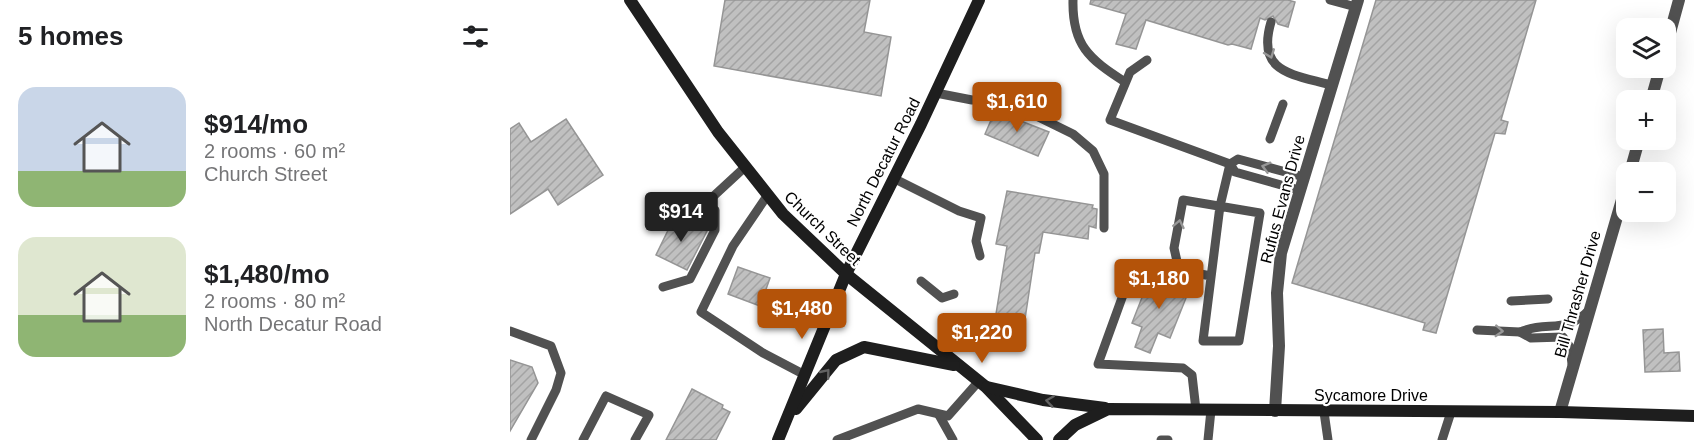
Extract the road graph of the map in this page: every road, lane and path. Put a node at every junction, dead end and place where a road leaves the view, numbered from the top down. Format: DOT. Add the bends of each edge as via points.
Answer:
graph roads {
  1 [pos="630,0"];
  2 [pos="979,0"];
  3 [pos="1073,0"];
  4 [pos="1330,0"];
  5 [pos="1679,0"];
  6 [pos="1357,3"];
  7 [pos="1674,18"];
  8 [pos="1271,22"];
  9 [pos="1147,60"];
  10 [pos="1125,82"];
  11 [pos="1331,85"];
  12 [pos="936,93"];
  13 [pos="1283,104"];
  14 [pos="1270,139"];
  15 [pos="1230,164"];
  16 [pos="744,168"];
  17 [pos="1304,177"];
  18 [pos="893,178"];
  19 [pos="1299,190"];
  20 [pos="690,196"];
  21 [pos="767,196"];
  22 [pos="705,204"];
  23 [pos="1220,206"];
  24 [pos="1616,221"];
  25 [pos="1104,228"];
  26 [pos="980,256"];
  27 [pos="1131,273"];
  28 [pos="846,274"];
  29 [pos="1211,276"];
  30 [pos="921,282"];
  31 [pos="663,287"];
  32 [pos="954,294"];
  33 [pos="1548,299"];
  34 [pos="1511,301"];
  35 [pos="1591,308"];
  36 [pos="1477,330"];
  37 [pos="510,332"];
  38 [pos="1520,332"];
  39 [pos="958,366"];
  40 [pos="1573,370"];
  41 [pos="805,375"];
  42 [pos="982,384"];
  43 [pos="1108,409"];
  44 [pos="1196,410"];
  45 [pos="1211,410"];
  46 [pos="1275,411"];
  47 [pos="1324,412"];
  48 [pos="1451,412"];
  49 [pos="1560,412"];
  50 [pos="939,415"];
  51 [pos="1694,416"];
  52 [pos="789,418"];
  53 [pos="531,440"];
  54 [pos="583,440"];
  55 [pos="635,440"];
  56 [pos="778,440"];
  57 [pos="837,440"];
  58 [pos="953,440"];
  59 [pos="1037,440"];
  60 [pos="1059,440"];
  61 [pos="1161,440"];
  62 [pos="1168,440"];
  63 [pos="1208,440"];
  64 [pos="1328,440"];
  65 [pos="1442,440"];
  1 -- 16 [label="main road, Church Street"];
  2 -- 12 [label="main road, North Decatur Road"];
  3 -- 10 [label="lane" via="1076,34 1083,49"];
  4 -- 6 [label="lane"];
  5 -- 7 [label="street"];
  6 -- 11 [label="street, Rufus Evans Drive"];
  8 -- 11 [label="lane, one-way" via="1266,48 1272,62 1279,69"];
  9 -- 10 [label="lane" via="1130,72"];
  10 -- 15 [label="lane" via="1110,120"];
  11 -- 17 [label="street, Rufus Evans Drive"];
  12 -- 18 [label="main road, North Decatur Road"];
  12 -- 25 [label="lane" via="972,100 1002,99 1073,134 1093,150 1104,174"];
  13 -- 14 [label="lane"];
  17 -- 15 [label="lane, one-way" via="1238,159"];
  15 -- 19 [label="lane" via="1235,172"];
  15 -- 23 [label="lane"];
  16 -- 21 [label="main road, Church Street"];
  16 -- 22 [label="lane"];
  17 -- 19 [label="street, Rufus Evans Drive"];
  18 -- 26 [label="lane" via="981,218 976,241"];
  18 -- 28 [label="main road, North Decatur Road"];
  19 -- 46 [label="street, Rufus Evans Drive" via="1281,253"];
  20 -- 22 [label="lane"];
  21 -- 28 [label="main road, Church Street"];
  21 -- 41 [label="lane" via="733,246 701,312"];
  22 -- 31 [label="lane" via="715,210 716,230 690,279"];
  23 -- 29 [label="lane"];
  29 -- 23 [label="lane, one-way" via="1179,270 1174,248 1184,200"];
  23 -- 29 [label="lane" via="1260,213 1239,341 1203,341"];
  24 -- 35 [label="street, Bill Thrasher Drive"];
  27 -- 44 [label="lane" via="1098,364 1183,368 1192,375"];
  28 -- 39 [label="main road, Church Street"];
  28 -- 41 [label="main road, North Decatur Road"];
  30 -- 32 [label="lane" via="942,298"];
  33 -- 34 [label="lane"];
  35 -- 38 [label="lane" via="1573,324 1532,326"];
  35 -- 40 [label="street, Bill Thrasher Drive"];
  36 -- 38 [label="lane, one-way"];
  37 -- 53 [label="lane" via="551,346 561,373"];
  38 -- 40 [label="lane" via="1531,338 1568,340"];
  39 -- 42 [label="main road, Church Street"];
  52 -- 39 [label="main road, one-way" via="836,360 853,350 875,347"];
  40 -- 49 [label="street, Bill Thrasher Drive"];
  41 -- 52 [label="main road, North Decatur Road"];
  43 -- 42 [label="main road, one-way" via="1043,400"];
  42 -- 50 [label="lane" via="948,416"];
  42 -- 59 [label="main road, Church Street"];
  43 -- 44 [label="main road, Sycamore Drive"];
  43 -- 60 [label="main road, Sycamore Drive" via="1075,424"];
  44 -- 45 [label="main road, Sycamore Drive"];
  45 -- 46 [label="main road, Sycamore Drive"];
  45 -- 63 [label="lane"];
  46 -- 47 [label="main road, Sycamore Drive"];
  47 -- 48 [label="main road, Sycamore Drive"];
  47 -- 64 [label="lane"];
  48 -- 49 [label="main road, Sycamore Drive"];
  48 -- 65 [label="lane"];
  49 -- 51 [label="main road, Sycamore Drive"];
  50 -- 57 [label="lane" via="918,409"];
  50 -- 58 [label="lane"];
  52 -- 56 [label="main road, North Decatur Road"];
  54 -- 55 [label="lane" via="606,396 649,415"];
  61 -- 62 [label="lane"];
}
